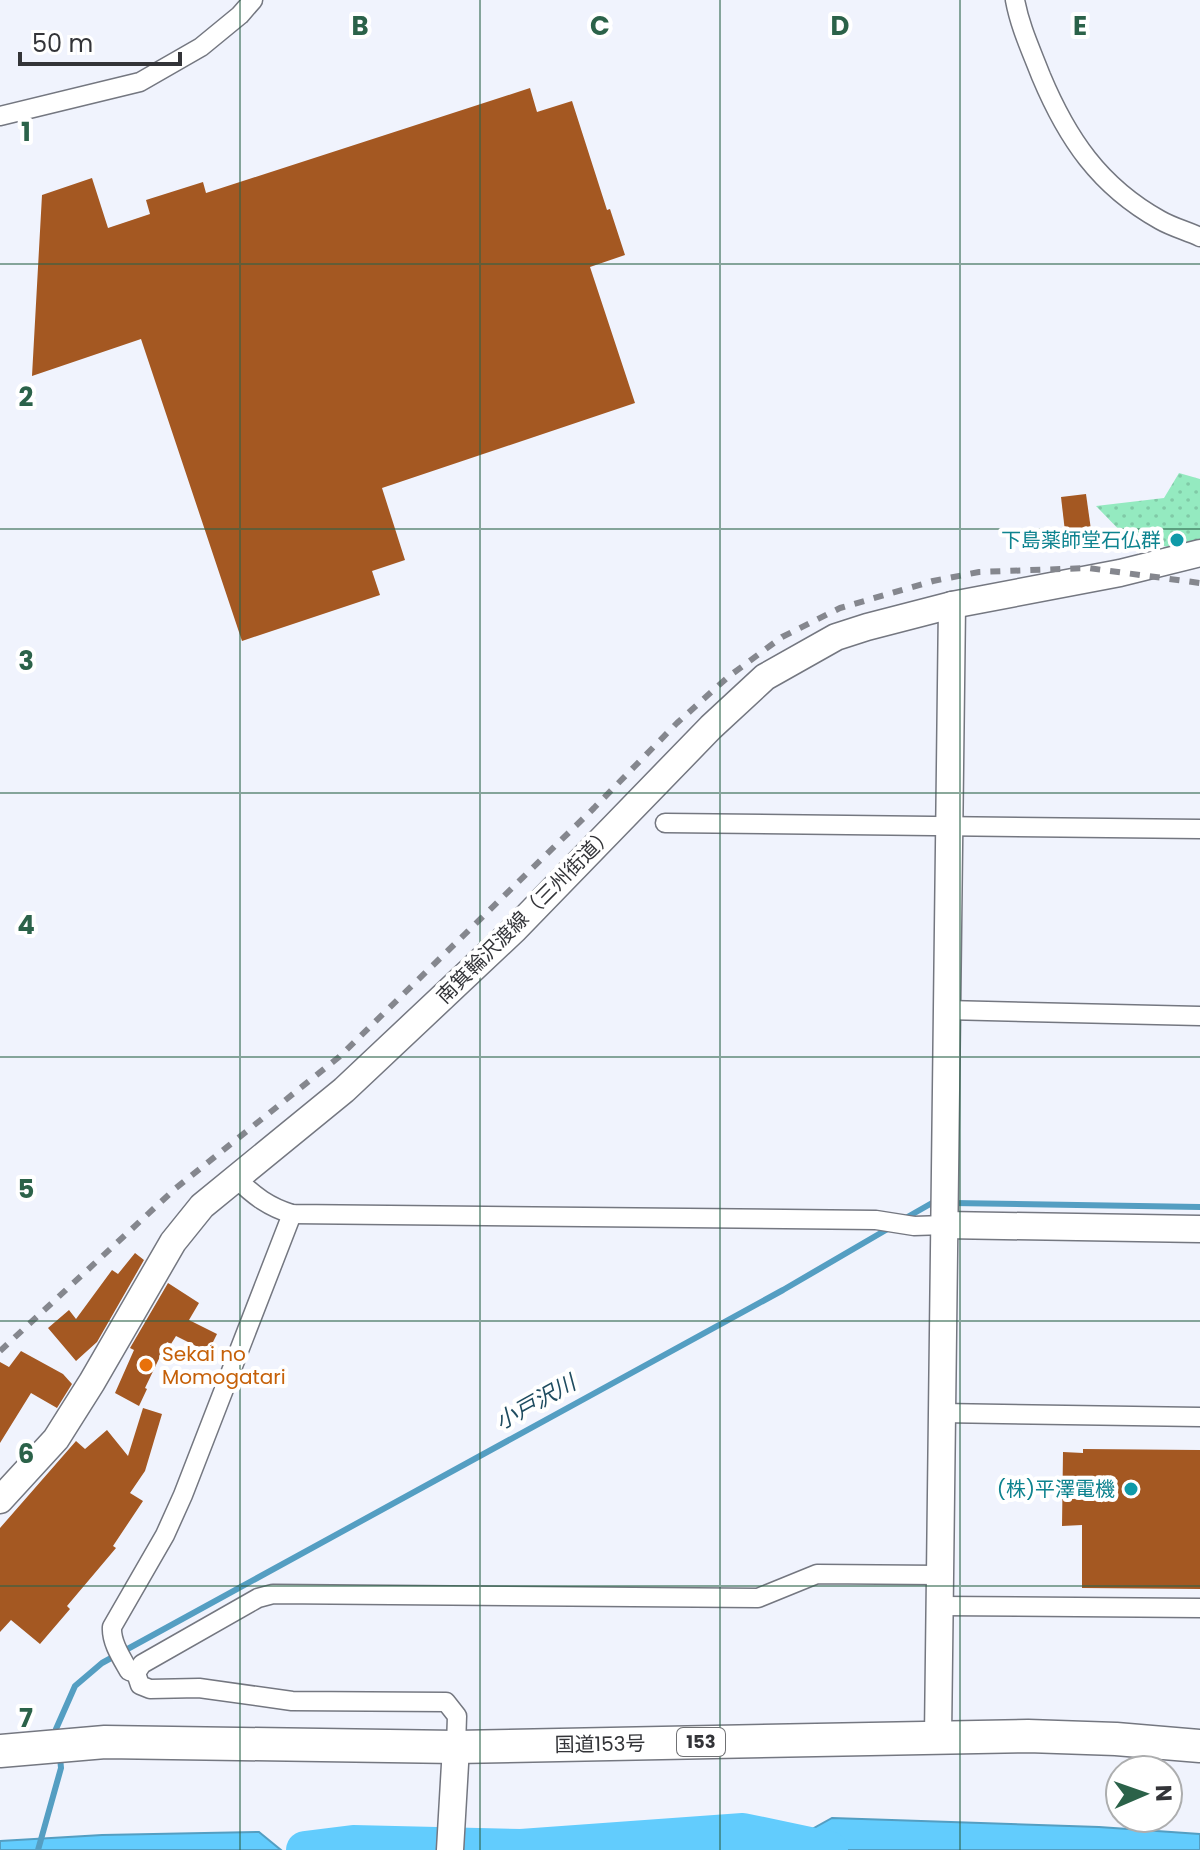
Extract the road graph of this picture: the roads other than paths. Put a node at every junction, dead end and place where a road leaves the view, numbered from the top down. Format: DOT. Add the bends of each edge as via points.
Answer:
graph roads {
  1 [pos="253,0"];
  2 [pos="1015,0"];
  3 [pos="0,116"];
  4 [pos="1200,237"];
  5 [pos="1200,553"];
  6 [pos="952,605"];
  7 [pos="665,823"];
  8 [pos="950,825"];
  9 [pos="1200,829"];
  10 [pos="946,1010"];
  11 [pos="1200,1016"];
  12 [pos="237,1179"];
  13 [pos="292,1214"];
  14 [pos="945,1221"];
  15 [pos="1200,1229"];
  16 [pos="941,1413"];
  17 [pos="1200,1417"];
  18 [pos="0,1500"];
  19 [pos="939,1575"];
  20 [pos="939,1606"];
  21 [pos="1200,1608"];
  22 [pos="131,1669"];
  23 [pos="938,1737"];
  24 [pos="1200,1746"];
  25 [pos="0,1751"];
  26 [pos="456,1761"];
  27 [pos="450,1850"];
  1 -- 3 [label="street" via="201,47 140,82"];
  2 -- 4 [label="street" via="1059,119 1077,147 1114,188 1161,221"];
  5 -- 6 [label="main road, 南箕輪沢渡線（三州街道）"];
  6 -- 8 [label="main road"];
  6 -- 12 [label="main road, 南箕輪沢渡線（三州街道）" via="836,637 765,677 515,929 344,1090"];
  7 -- 8 [label="street"];
  8 -- 9 [label="street"];
  8 -- 10 [label="main road"];
  10 -- 11 [label="street"];
  10 -- 14 [label="main road"];
  12 -- 13 [label="street" via="271,1208"];
  12 -- 18 [label="main road, 南箕輪沢渡線（三州街道）" via="202,1206 173,1242 56,1439"];
  13 -- 14 [label="street" via="876,1220 914,1226"];
  13 -- 22 [label="street" via="183,1495 112,1627 111,1635"];
  14 -- 15 [label="main road"];
  14 -- 16 [label="main road"];
  16 -- 17 [label="street"];
  16 -- 19 [label="main road"];
  19 -- 20 [label="main road"];
  19 -- 22 [label="street" via="817,1574 758,1598 273,1594"];
  20 -- 21 [label="street"];
  20 -- 23 [label="main road"];
  22 -- 26 [label="street" via="140,1685 150,1689 199,1688 292,1701 446,1702 457,1716"];
  23 -- 24 [label="highway, 国道153号 / 153" via="1116,1739"];
  23 -- 26 [label="highway, 国道153号 / 153"];
  25 -- 26 [label="highway, 国道153号 / 153" via="105,1742 202,1743"];
  26 -- 27 [label="main road"];
}
